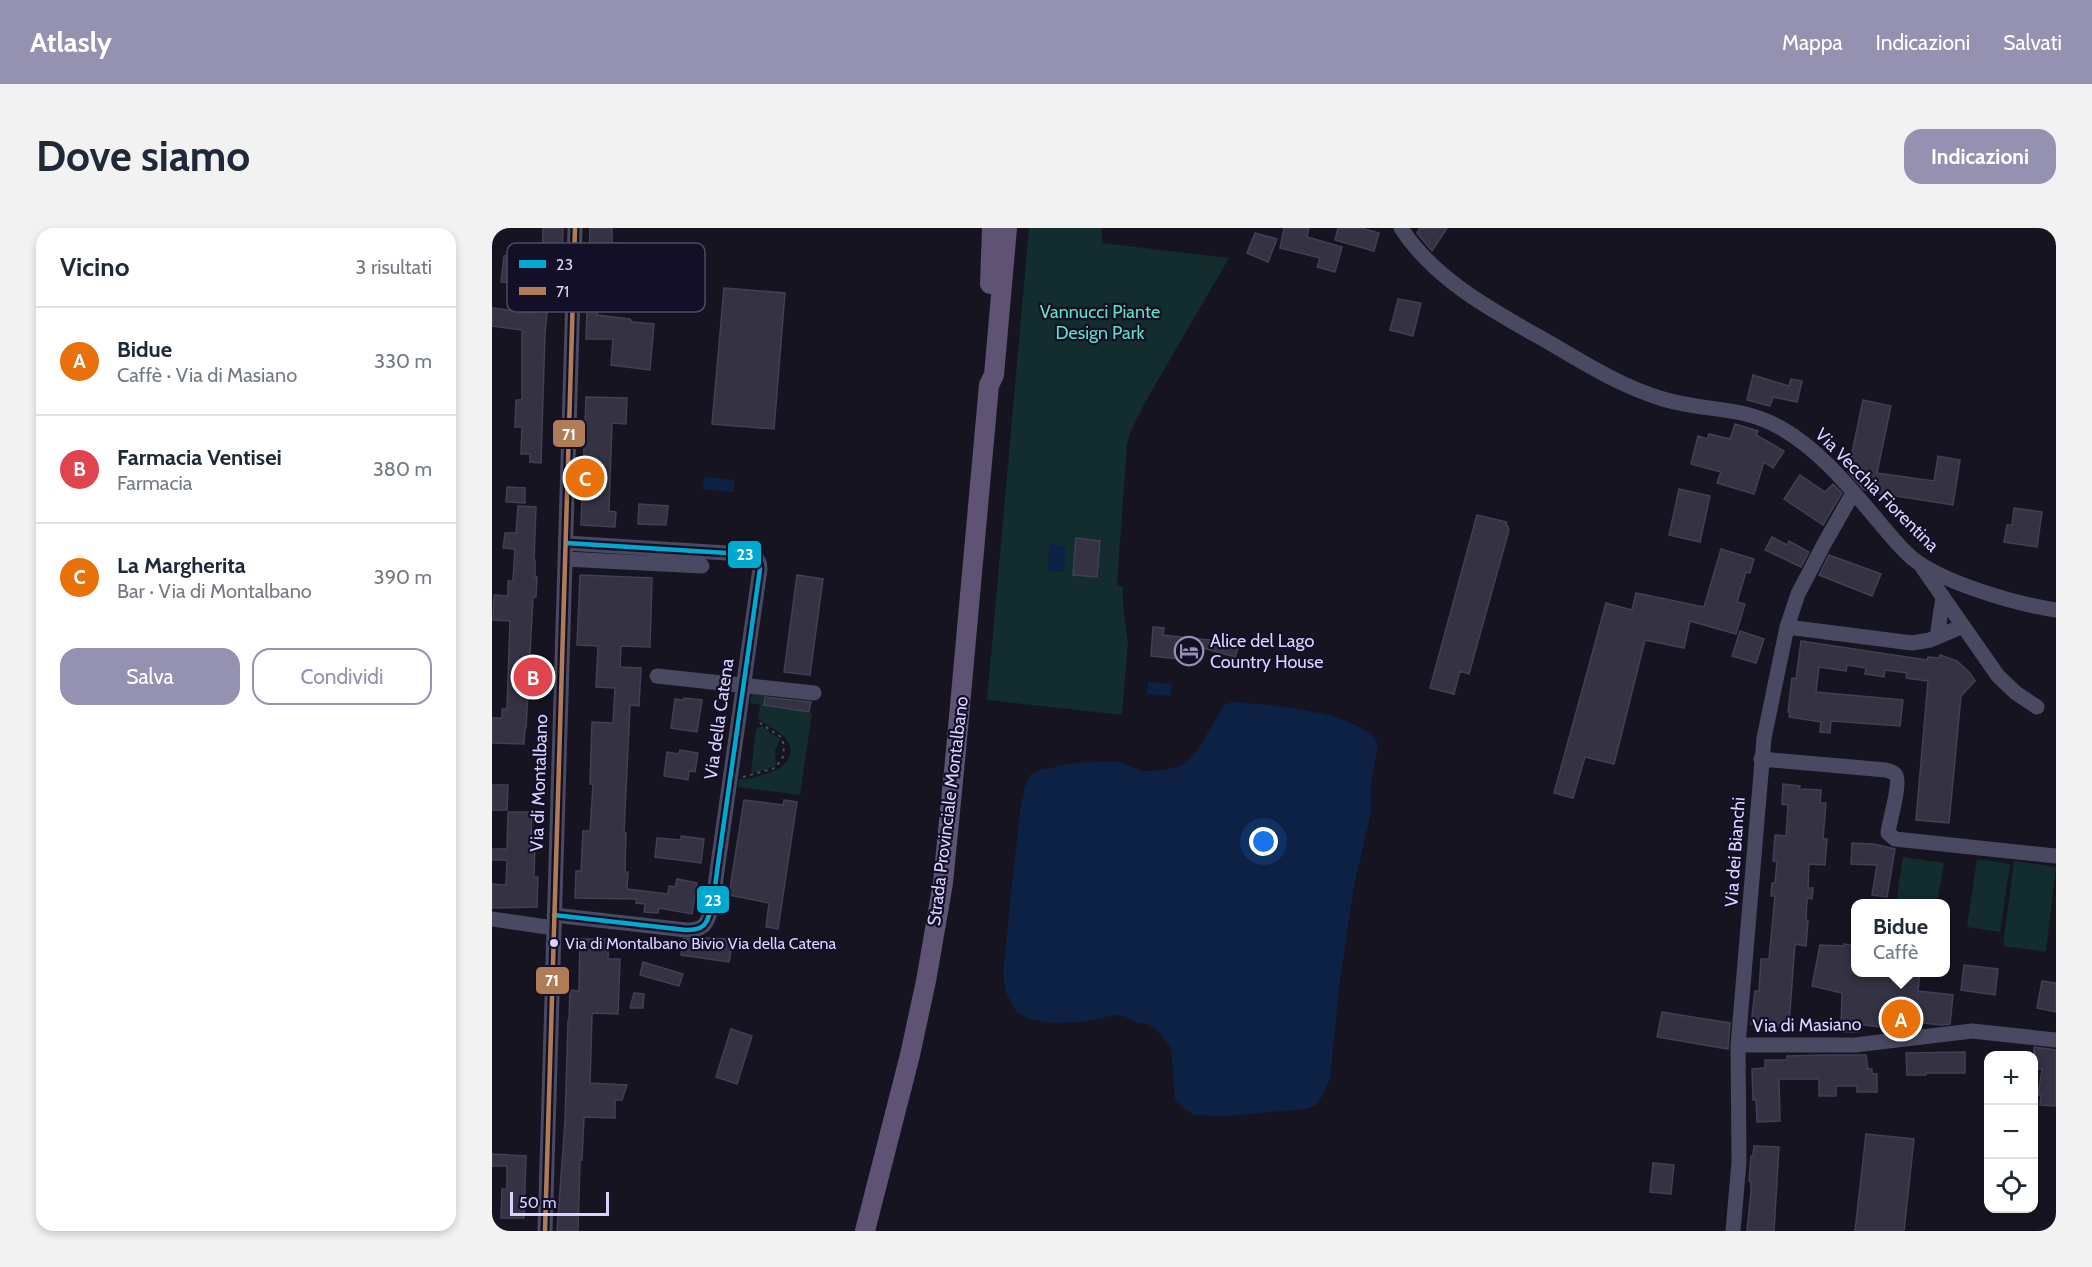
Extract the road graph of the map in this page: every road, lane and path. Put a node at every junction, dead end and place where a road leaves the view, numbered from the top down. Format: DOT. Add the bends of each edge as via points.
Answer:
graph roads {
  1 [pos="575,228"];
  2 [pos="992,228"];
  3 [pos="1007,228"];
  4 [pos="1401,228"];
  5 [pos="575,243"];
  6 [pos="573,312"];
  7 [pos="989,385"];
  8 [pos="1853,493"];
  9 [pos="566,543"];
  10 [pos="683,558"];
  11 [pos="565,559"];
  12 [pos="1921,564"];
  13 [pos="702,566"];
  14 [pos="1943,597"];
  15 [pos="2056,609"];
  16 [pos="1963,626"];
  17 [pos="1787,627"];
  18 [pos="1937,637"];
  19 [pos="657,676"];
  20 [pos="743,685"];
  21 [pos="814,693"];
  22 [pos="2037,707"];
  23 [pos="758,721"];
  24 [pos="1761,759"];
  25 [pos="750,776"];
  26 [pos="2056,855"];
  27 [pos="492,919"];
  28 [pos="554,922"];
  29 [pos="2056,1040"];
  30 [pos="1738,1045"];
  31 [pos="545,1231"];
  32 [pos="865,1231"];
  33 [pos="1733,1231"];
  1 -- 5 [label="street, Via di Montalbano"];
  2 -- 7 [label="main road, Strada Provinciale Montalbano" via="986,375"];
  3 -- 7 [label="main road, Strada Provinciale Montalbano" via="994,375"];
  4 -- 8 [label="street, Via Vecchia Fiorentina" via="1451,281 1492,309 1633,388 1666,400 1765,419 1814,452"];
  6 -- 9 [label="street, Via di Montalbano"];
  7 -- 32 [label="main road, Strada Provinciale Montalbano" via="942,883 910,1055"];
  8 -- 12 [label="street, Via Vecchia Fiorentina"];
  8 -- 17 [label="street, Via dei Bianchi" via="1798,594"];
  9 -- 10 [label="street, Via della Catena"];
  9 -- 11 [label="street, Via di Montalbano"];
  10 -- 11 [label="street"];
  10 -- 13 [label="street"];
  10 -- 20 [label="street, Via della Catena" via="723,552 759,560"];
  11 -- 28 [label="street, Via di Montalbano"];
  12 -- 14 [label="street"];
  12 -- 15 [label="street, Via Vecchia Fiorentina" via="1973,588"];
  14 -- 16 [label="street"];
  14 -- 18 [label="street"];
  16 -- 18 [label="street"];
  16 -- 22 [label="street" via="2004,683"];
  17 -- 18 [label="street" via="1904,642"];
  17 -- 24 [label="street, Via dei Bianchi"];
  19 -- 20 [label="street"];
  20 -- 21 [label="street"];
  20 -- 28 [label="street, Via della Catena" via="708,920 702,927 686,930"];
  23 -- 25 [label="path" via="781,737 784,751 775,768"];
  24 -- 26 [label="street" via="1895,773 1897,785 1888,833 1895,839"];
  24 -- 30 [label="street, Via dei Bianchi"];
  27 -- 28 [label="street, Via della Catena"];
  28 -- 31 [label="street, Via di Montalbano"];
  29 -- 30 [label="street, Via di Masiano" via="1972,1031 1855,1045"];
  30 -- 33 [label="street, Via dei Bianchi" via="1739,1162"];
}
